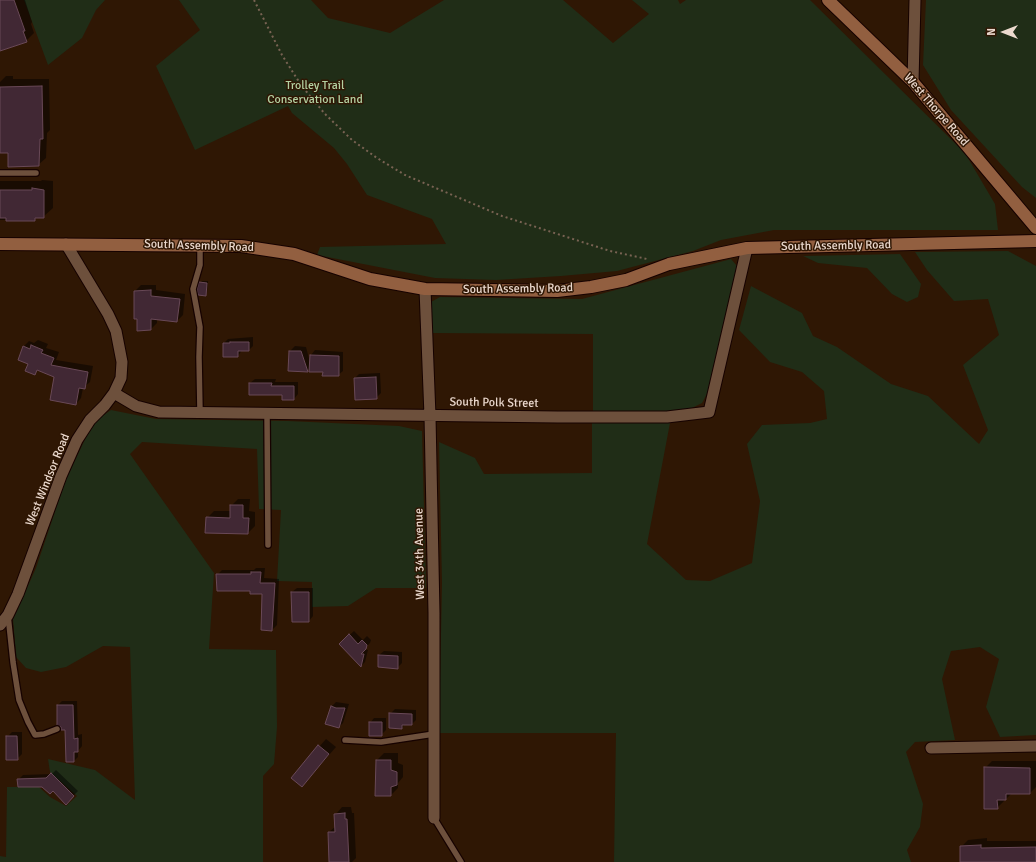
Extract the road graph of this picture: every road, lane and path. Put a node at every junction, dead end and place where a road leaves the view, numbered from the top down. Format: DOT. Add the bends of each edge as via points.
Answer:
graph roads {
  1 [pos="254,0"];
  2 [pos="828,0"];
  3 [pos="915,0"];
  4 [pos="913,82"];
  5 [pos="0,173"];
  6 [pos="36,173"];
  7 [pos="1036,228"];
  8 [pos="1036,241"];
  9 [pos="0,244"];
  10 [pos="66,244"];
  11 [pos="200,244"];
  12 [pos="746,248"];
  13 [pos="651,260"];
  14 [pos="425,289"];
  15 [pos="114,393"];
  16 [pos="200,412"];
  17 [pos="267,414"];
  18 [pos="430,416"];
  19 [pos="268,545"];
  20 [pos="8,615"];
  21 [pos="0,624"];
  22 [pos="57,729"];
  23 [pos="435,734"];
  24 [pos="345,740"];
  25 [pos="1036,746"];
  26 [pos="931,748"];
  27 [pos="434,818"];
  28 [pos="461,862"];
  1 -- 13 [label="path" via="282,55 301,85 325,114 352,140 377,158 405,175 502,216 610,251"];
  2 -- 4 [label="street, West Thorpe Road"];
  3 -- 4 [label="street"];
  4 -- 7 [label="street, West Thorpe Road"];
  5 -- 6 [label="lane"];
  8 -- 12 [label="street, South Assembly Road"];
  9 -- 10 [label="street, South Assembly Road"];
  10 -- 11 [label="street, South Assembly Road"];
  10 -- 15 [label="street, West Windsor Road" via="116,331 122,362 121,378"];
  11 -- 14 [label="street, South Assembly Road" via="248,246 286,253 370,279"];
  11 -- 16 [label="lane" via="200,265 193,289 200,326"];
  12 -- 14 [label="street, South Assembly Road" via="669,264 626,280 591,287 557,291"];
  12 -- 18 [label="street, South Polk Street" via="709,412 667,417"];
  14 -- 18 [label="street, West 34th Avenue"];
  15 -- 16 [label="street, South Polk Street" via="136,406 159,412"];
  15 -- 20 [label="street, West Windsor Road" via="90,420 77,440"];
  16 -- 17 [label="street, South Polk Street"];
  17 -- 18 [label="street, South Polk Street"];
  17 -- 19 [label="lane"];
  18 -- 23 [label="street, West 34th Avenue"];
  20 -- 21 [label="street, West Windsor Road"];
  20 -- 22 [label="lane" via="19,700 28,722 35,735"];
  23 -- 24 [label="lane" via="381,742"];
  23 -- 27 [label="street, West 34th Avenue"];
  25 -- 26 [label="street"];
  27 -- 28 [label="lane"];
}
